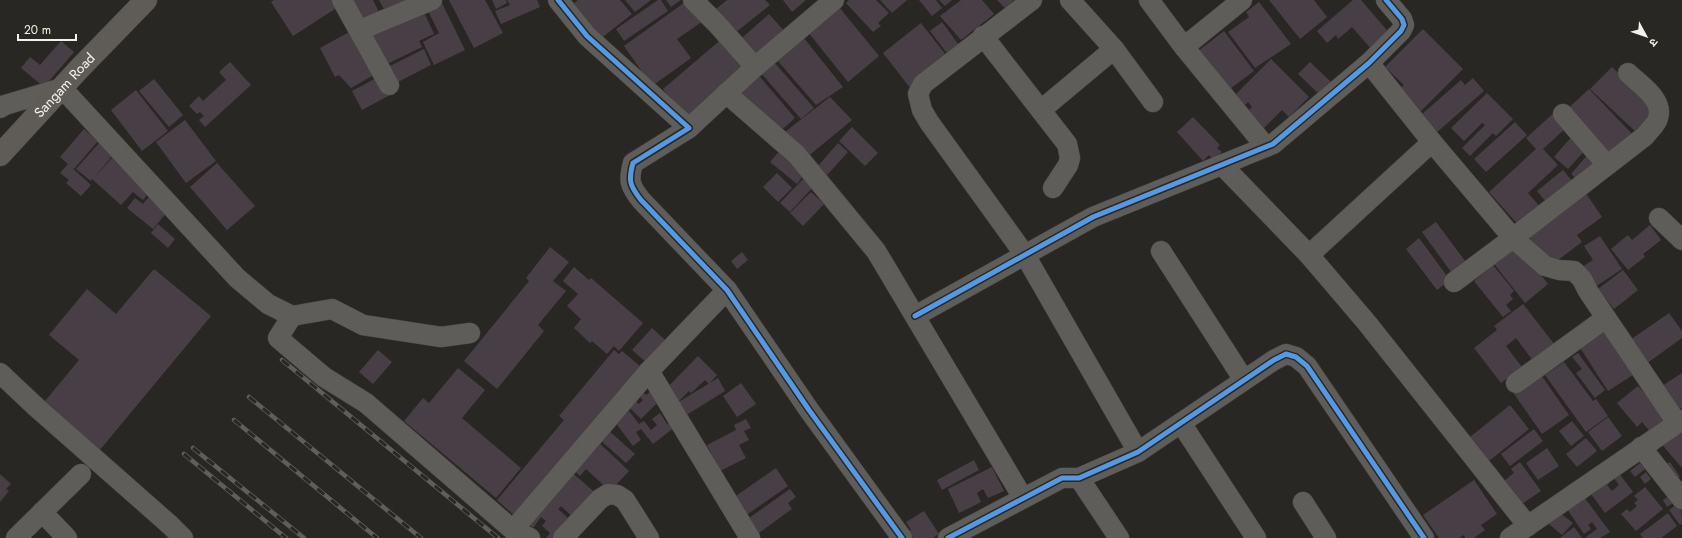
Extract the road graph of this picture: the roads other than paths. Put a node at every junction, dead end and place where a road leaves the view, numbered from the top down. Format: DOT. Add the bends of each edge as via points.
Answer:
graph roads {
  1 [pos="146,0"];
  2 [pos="342,0"];
  3 [pos="432,0"];
  4 [pos="558,0"];
  5 [pos="693,0"];
  6 [pos="834,0"];
  7 [pos="1032,0"];
  8 [pos="1070,0"];
  9 [pos="1149,0"];
  10 [pos="1242,0"];
  11 [pos="1386,0"];
  12 [pos="360,30"];
  13 [pos="983,36"];
  14 [pos="1184,46"];
  15 [pos="1114,49"];
  16 [pos="1368,63"];
  17 [pos="755,67"];
  18 [pos="1628,73"];
  19 [pos="389,85"];
  20 [pos="62,88"];
  21 [pos="726,93"];
  22 [pos="1153,102"];
  23 [pos="0,108"];
  24 [pos="1041,110"];
  25 [pos="1563,114"];
  26 [pos="689,128"];
  27 [pos="1432,142"];
  28 [pos="1266,148"];
  29 [pos="0,154"];
  30 [pos="1222,165"];
  31 [pos="1607,166"];
  32 [pos="1053,188"];
  33 [pos="1659,218"];
  34 [pos="1513,238"];
  35 [pos="1682,240"];
  36 [pos="1161,250"];
  37 [pos="1025,254"];
  38 [pos="1309,255"];
  39 [pos="1454,282"];
  40 [pos="727,290"];
  41 [pos="292,316"];
  42 [pos="915,316"];
  43 [pos="1606,318"];
  44 [pos="470,333"];
  45 [pos="649,371"];
  46 [pos="0,373"];
  47 [pos="1244,380"];
  48 [pos="1516,383"];
  49 [pos="1680,421"];
  50 [pos="1181,423"];
  51 [pos="1641,447"];
  52 [pos="1138,452"];
  53 [pos="81,474"];
  54 [pos="1079,478"];
  55 [pos="1023,498"];
  56 [pos="1682,499"];
  57 [pos="1303,502"];
  58 [pos="42,512"];
  59 [pos="1523,533"];
  60 [pos="521,534"];
  61 [pos="743,535"];
  62 [pos="960,535"];
  63 [pos="16,538"];
  64 [pos="67,538"];
  65 [pos="182,538"];
  66 [pos="563,538"];
  67 [pos="648,538"];
  68 [pos="902,538"];
  69 [pos="1119,538"];
  70 [pos="1256,538"];
  71 [pos="1326,538"];
  72 [pos="1424,538"];
  1 -- 20 [label="main road, Sangam Road"];
  2 -- 12 [label="street"];
  3 -- 12 [label="street"];
  4 -- 26 [label="street" via="587,36"];
  5 -- 17 [label="street"];
  6 -- 17 [label="street"];
  7 -- 13 [label="street"];
  8 -- 15 [label="street"];
  9 -- 14 [label="street"];
  10 -- 14 [label="street"];
  11 -- 16 [label="street" via="1404,25"];
  12 -- 19 [label="street"];
  13 -- 24 [label="street"];
  13 -- 37 [label="street" via="922,84 918,94 922,110 929,122"];
  14 -- 28 [label="street"];
  15 -- 22 [label="street"];
  15 -- 24 [label="street"];
  16 -- 27 [label="street"];
  16 -- 28 [label="street"];
  17 -- 21 [label="street"];
  18 -- 31 [label="street" via="1660,107 1658,119 1645,136"];
  20 -- 23 [label="street"];
  20 -- 29 [label="main road, Sangam Road"];
  20 -- 41 [label="street" via="237,278 268,304"];
  21 -- 26 [label="street"];
  21 -- 42 [label="street" via="796,154 876,251"];
  24 -- 32 [label="street" via="1067,144 1070,158"];
  25 -- 31 [label="street"];
  26 -- 40 [label="street" via="633,163 630,175 631,188"];
  27 -- 34 [label="street"];
  27 -- 38 [label="street"];
  28 -- 30 [label="street"];
  30 -- 37 [label="street" via="1093,217"];
  30 -- 38 [label="street"];
  31 -- 34 [label="street"];
  33 -- 35 [label="street"];
  34 -- 39 [label="street"];
  34 -- 43 [label="street" via="1545,266 1574,271 1582,279"];
  36 -- 47 [label="street"];
  37 -- 42 [label="street"];
  37 -- 52 [label="street"];
  38 -- 59 [label="street" via="1367,323"];
  40 -- 45 [label="street"];
  40 -- 68 [label="street" via="809,410"];
  41 -- 44 [label="street" via="332,309 371,327 441,337"];
  41 -- 60 [label="street" via="278,338 324,377 366,403"];
  42 -- 55 [label="street"];
  43 -- 48 [label="street"];
  43 -- 49 [label="street"];
  45 -- 60 [label="street"];
  45 -- 61 [label="street"];
  46 -- 65 [label="street"];
  47 -- 50 [label="street"];
  47 -- 72 [label="street" via="1286,354 1296,357 1307,366"];
  49 -- 51 [label="street"];
  50 -- 52 [label="street"];
  50 -- 70 [label="street"];
  51 -- 56 [label="street"];
  51 -- 59 [label="street"];
  52 -- 54 [label="street"];
  53 -- 58 [label="street"];
  54 -- 55 [label="street" via="1062,478"];
  54 -- 69 [label="street"];
  55 -- 62 [label="street"];
  57 -- 71 [label="street"];
  58 -- 63 [label="street"];
  58 -- 64 [label="street"];
  66 -- 67 [label="street" via="600,499 608,494 617,495 625,500"];
}
